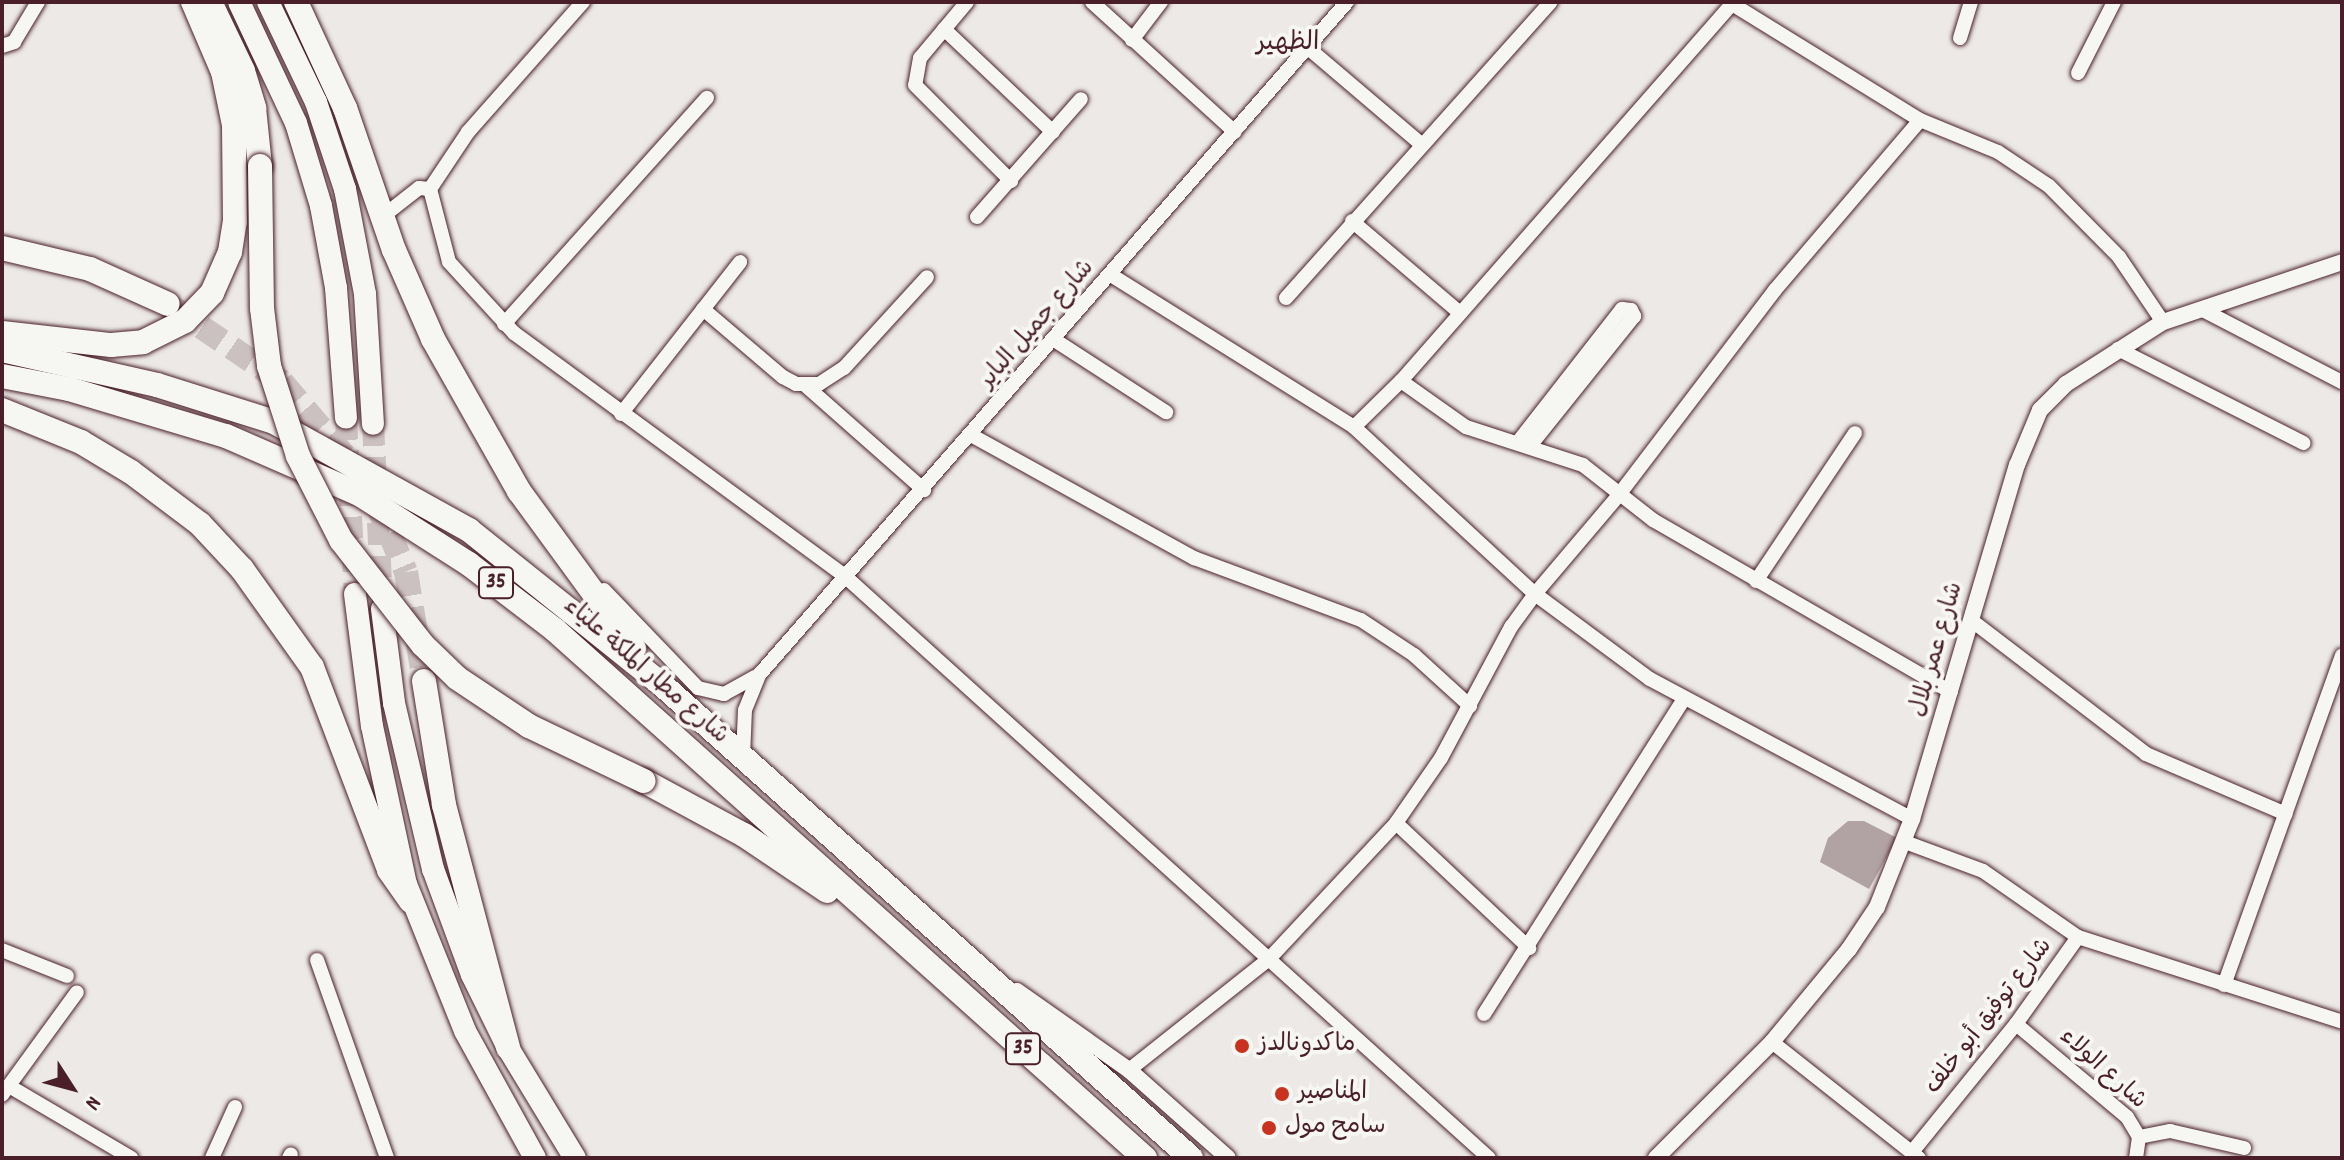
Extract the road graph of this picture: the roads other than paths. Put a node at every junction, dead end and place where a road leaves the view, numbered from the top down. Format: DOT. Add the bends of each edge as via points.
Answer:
graph roads {
  1 [pos="38,2"];
  2 [pos="193,2"];
  3 [pos="210,2"];
  4 [pos="239,2"];
  5 [pos="268,2"];
  6 [pos="296,2"];
  7 [pos="583,2"];
  8 [pos="967,2"];
  9 [pos="1092,2"];
  10 [pos="1161,2"];
  11 [pos="1347,2"];
  12 [pos="1551,2"];
  13 [pos="1971,2"];
  14 [pos="2114,2"];
  15 [pos="1731,3"];
  16 [pos="944,29"];
  17 [pos="1960,38"];
  18 [pos="1132,40"];
  19 [pos="2,46"];
  20 [pos="1307,47"];
  21 [pos="2078,73"];
  22 [pos="707,98"];
  23 [pos="1081,99"];
  24 [pos="1920,120"];
  25 [pos="1053,132"];
  26 [pos="1235,132"];
  27 [pos="1422,145"];
  28 [pos="1011,181"];
  29 [pos="430,189"];
  30 [pos="382,217"];
  31 [pos="977,217"];
  32 [pos="1352,221"];
  33 [pos="2,248"];
  34 [pos="740,262"];
  35 [pos="2342,262"];
  36 [pos="1111,275"];
  37 [pos="927,277"];
  38 [pos="1286,298"];
  39 [pos="168,304"];
  40 [pos="703,309"];
  41 [pos="2201,309"];
  42 [pos="1460,313"];
  43 [pos="2163,322"];
  44 [pos="504,324"];
  45 [pos="1613,332"];
  46 [pos="2,333"];
  47 [pos="1053,339"];
  48 [pos="2118,349"];
  49 [pos="2,350"];
  50 [pos="2,376"];
  51 [pos="1404,378"];
  52 [pos="2342,382"];
  53 [pos="805,385"];
  54 [pos="2,410"];
  55 [pos="1166,412"];
  56 [pos="621,414"];
  57 [pos="346,418"];
  58 [pos="373,424"];
  59 [pos="1354,427"];
  60 [pos="1855,433"];
  61 [pos="971,435"];
  62 [pos="1526,440"];
  63 [pos="2303,443"];
  64 [pos="924,490"];
  65 [pos="519,491"];
  66 [pos="1621,492"];
  67 [pos="847,578"];
  68 [pos="1756,581"];
  69 [pos="355,594"];
  70 [pos="1535,594"];
  71 [pos="382,609"];
  72 [pos="1971,620"];
  73 [pos="2342,656"];
  74 [pos="759,675"];
  75 [pos="424,681"];
  76 [pos="659,682"];
  77 [pos="1951,692"];
  78 [pos="1683,700"];
  79 [pos="1470,706"];
  80 [pos="743,757"];
  81 [pos="2286,814"];
  82 [pos="1912,819"];
  83 [pos="1396,823"];
  84 [pos="1905,842"];
  85 [pos="411,901"];
  86 [pos="2078,937"];
  87 [pos="902,940"];
  88 [pos="1529,948"];
  89 [pos="2,950"];
  90 [pos="317,960"];
  91 [pos="1268,960"];
  92 [pos="982,971"];
  93 [pos="67,976"];
  94 [pos="2224,985"];
  95 [pos="77,992"];
  96 [pos="1484,1014"];
  97 [pos="2342,1022"];
  98 [pos="2016,1024"];
  99 [pos="1772,1042"];
  100 [pos="508,1048"];
  101 [pos="1129,1070"];
  102 [pos="5,1090"];
  103 [pos="235,1107"];
  104 [pos="1111,1127"];
  105 [pos="2139,1137"];
  106 [pos="2244,1148"];
  107 [pos="1916,1155"];
  108 [pos="131,1158"];
  109 [pos="212,1158"];
  110 [pos="387,1158"];
  111 [pos="535,1158"];
  112 [pos="575,1158"];
  113 [pos="1129,1158"];
  114 [pos="1145,1158"];
  115 [pos="1191,1158"];
  116 [pos="1228,1158"];
  117 [pos="1489,1158"];
  118 [pos="1656,1158"];
  119 [pos="2136,1158"];
  1 -- 19 [label="street" via="14,42"];
  2 -- 46 [label="highway" via="223,72 234,125 235,222 230,252 212,293 185,321 143,342 111,345"];
  3 -- 87 [label="highway, bridge" via="243,71 254,108 269,366 298,456 341,540 414,634 457,678 529,726 744,835"];
  4 -- 57 [label="main road" via="296,123 321,206 336,288"];
  5 -- 58 [label="main road" via="316,102 345,189 365,294"];
  6 -- 30 [label="highway" via="345,108"];
  7 -- 29 [label="street" via="487,109"];
  8 -- 16 [label="street"];
  9 -- 18 [label="street"];
  10 -- 18 [label="street"];
  11 -- 20 [label="street, شارع جميل الباير"];
  12 -- 27 [label="street"];
  13 -- 17 [label="street"];
  14 -- 21 [label="street"];
  15 -- 24 [label="street"];
  15 -- 42 [label="street"];
  16 -- 25 [label="street"];
  16 -- 28 [label="street" via="920,58 915,85"];
  18 -- 26 [label="street"];
  20 -- 26 [label="street, شارع جميل الباير"];
  20 -- 27 [label="street"];
  22 -- 44 [label="street"];
  23 -- 25 [label="street"];
  24 -- 43 [label="street" via="1998,152 2049,186 2119,257"];
  24 -- 66 [label="street" via="1775,290"];
  25 -- 28 [label="street"];
  26 -- 36 [label="street, شارع جميل الباير"];
  27 -- 32 [label="street"];
  28 -- 31 [label="street"];
  29 -- 30 [label="street" via="419,188"];
  29 -- 44 [label="street" via="444,253"];
  30 -- 65 [label="highway" via="433,339"];
  32 -- 38 [label="street"];
  32 -- 42 [label="street"];
  33 -- 39 [label="highway" via="90,269"];
  34 -- 40 [label="street"];
  35 -- 41 [label="street, شارع عمر بلال"];
  36 -- 47 [label="street, شارع جميل الباير"];
  36 -- 59 [label="street"];
  37 -- 53 [label="street" via="838,374"];
  40 -- 53 [label="street" via="783,377"];
  40 -- 56 [label="street"];
  41 -- 43 [label="street, شارع عمر بلال"];
  41 -- 52 [label="street"];
  42 -- 51 [label="street"];
  43 -- 48 [label="street, شارع عمر بلال"];
  44 -- 56 [label="street"];
  45 -- 62 [label="street"];
  47 -- 55 [label="street"];
  47 -- 61 [label="street, شارع جميل الباير"];
  48 -- 63 [label="street"];
  48 -- 72 [label="street, شارع عمر بلال" via="2066,384 2040,410 2017,465"];
  49 -- 76 [label="highway, شارع مطار الملكة علياء / 35" via="200,397 310,439 469,530"];
  50 -- 87 [label="highway, شارع مطار الملكة علياء / 35" via="190,423 361,495 533,612"];
  51 -- 59 [label="street"];
  51 -- 62 [label="street" via="1469,419"];
  53 -- 64 [label="street"];
  54 -- 85 [label="highway" via="81,442 131,472 200,524 242,569 312,667 389,870"];
  56 -- 67 [label="street"];
  59 -- 70 [label="street"];
  60 -- 68 [label="street"];
  61 -- 64 [label="street, شارع جميل الباير"];
  61 -- 79 [label="street" via="1194,558 1361,620 1414,655"];
  62 -- 66 [label="street" via="1583,465"];
  64 -- 67 [label="street, شارع جميل الباير"];
  65 -- 74 [label="street, شارع جميل الباير" via="537,504 613,600 693,684 724,694"];
  65 -- 76 [label="highway"];
  66 -- 68 [label="street"];
  66 -- 70 [label="street"];
  67 -- 74 [label="street, شارع جميل الباير"];
  67 -- 91 [label="street"];
  68 -- 77 [label="street"];
  69 -- 85 [label="main road" via="372,726"];
  70 -- 78 [label="street"];
  70 -- 79 [label="street" via="1511,627"];
  71 -- 100 [label="main road" via="394,703 423,836 472,975"];
  72 -- 77 [label="street, شارع عمر بلال"];
  72 -- 81 [label="street" via="2146,754"];
  73 -- 81 [label="street"];
  74 -- 80 [label="street, شارع جميل الباير" via="745,710"];
  75 -- 100 [label="highway" via="444,805"];
  76 -- 80 [label="highway, شارع مطار الملكة علياء / 35"];
  77 -- 82 [label="street, شارع عمر بلال"];
  78 -- 82 [label="street"];
  78 -- 88 [label="street"];
  79 -- 83 [label="street"];
  80 -- 92 [label="highway, شارع مطار الملكة علياء / 35"];
  81 -- 94 [label="street"];
  82 -- 84 [label="street, شارع عمر بلال"];
  83 -- 88 [label="street"];
  83 -- 91 [label="street"];
  84 -- 86 [label="street" via="1983,871"];
  84 -- 99 [label="street, شارع عمر بلال" via="1867,923"];
  85 -- 111 [label="main road" via="465,1031"];
  86 -- 94 [label="street, شارع توفيق أبو خلف"];
  86 -- 98 [label="street, شارع توفيق أبو خلف"];
  87 -- 104 [label="highway, شارع مطار الملكة علياء / 35"];
  88 -- 96 [label="street"];
  89 -- 93 [label="street"];
  90 -- 110 [label="street"];
  91 -- 101 [label="street"];
  91 -- 117 [label="street"];
  92 -- 101 [label="street" via="1049,1011"];
  92 -- 115 [label="highway, شارع مطار الملكة علياء / 35"];
  94 -- 97 [label="street, شارع توفيق أبو خلف"];
  95 -- 102 [label="street"];
  98 -- 105 [label="street, شارع الولاء" via="2127,1117"];
  98 -- 107 [label="street, شارع توفيق أبو خلف"];
  99 -- 107 [label="street"];
  99 -- 118 [label="street, شارع عمر بلال"];
  100 -- 112 [label="main road"];
  101 -- 116 [label="street"];
  102 -- 108 [label="street"];
  103 -- 109 [label="street"];
  104 -- 113 [label="street"];
  104 -- 114 [label="highway, شارع مطار الملكة علياء / 35"];
  105 -- 106 [label="street" via="2177,1132"];
  105 -- 119 [label="street, شارع الولاء"];
}
